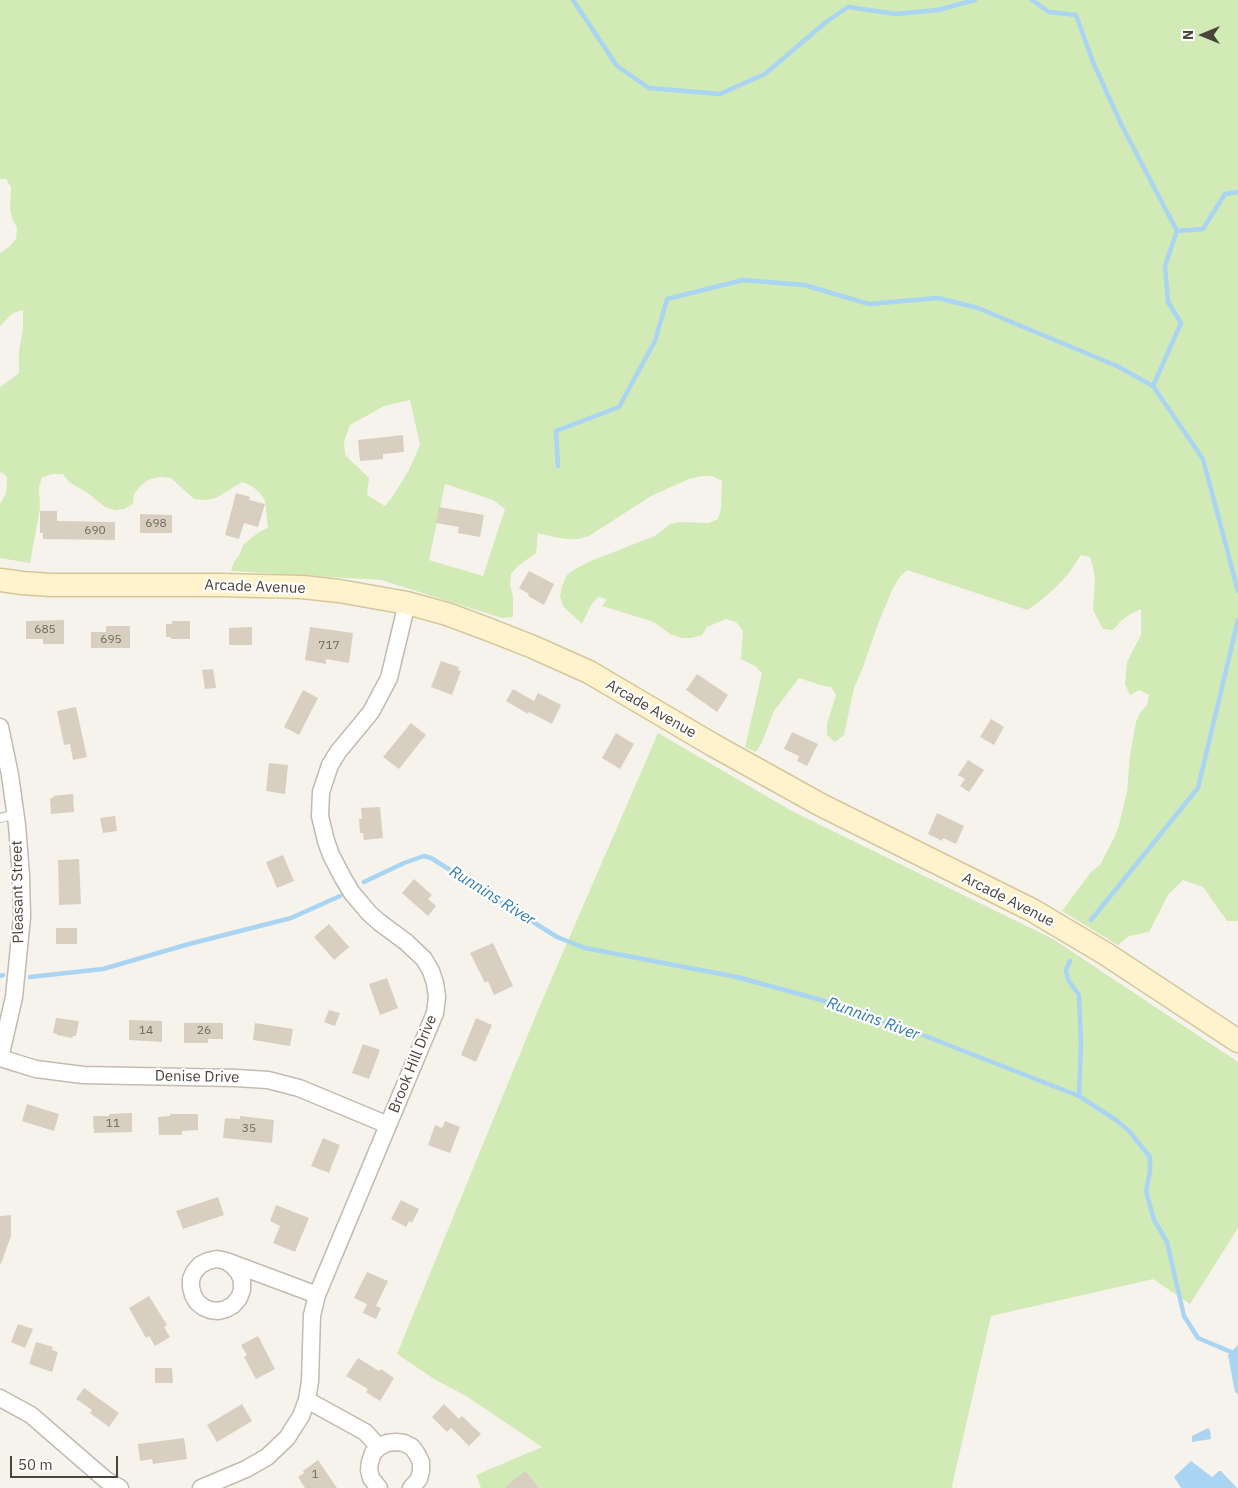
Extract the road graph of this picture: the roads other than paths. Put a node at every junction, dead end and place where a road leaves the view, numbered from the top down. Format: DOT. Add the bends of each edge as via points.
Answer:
graph roads {
  1 [pos="0,580"];
  2 [pos="407,603"];
  3 [pos="0,727"];
  4 [pos="8,816"];
  5 [pos="1238,1041"];
  6 [pos="0,1058"];
  7 [pos="388,1125"];
  8 [pos="226,1261"];
  9 [pos="276,1280"];
  10 [pos="317,1295"];
  11 [pos="239,1298"];
  12 [pos="0,1398"];
  13 [pos="307,1400"];
  14 [pos="379,1447"];
  15 [pos="120,1488"];
  16 [pos="201,1488"];
  17 [pos="379,1488"];
  18 [pos="411,1488"];
  1 -- 2 [label="main road, Arcade Avenue" via="51,585 302,587"];
  2 -- 5 [label="main road, Arcade Avenue" via="490,630 589,672 821,805 1032,910 1106,954"];
  2 -- 7 [label="street, Brook Hill Drive" via="389,678 371,712 330,764 320,805 326,842 352,893 369,913 424,959 435,983 435,1013"];
  3 -- 4 [label="street, Pleasant Street" via="10,775"];
  4 -- 6 [label="street, Pleasant Street" via="21,876 22,917 14,997"];
  6 -- 7 [label="street, Denise Drive" via="36,1069 75,1074 268,1080 299,1088"];
  7 -- 10 [label="street, Brook Hill Drive"];
  8 -- 9 [label="street"];
  8 -- 11 [label="street" via="239,1273 242,1281"];
  8 -- 11 [label="street" via="217,1259 200,1265 191,1279 192,1295 203,1307 218,1311 233,1305"];
  9 -- 10 [label="street"];
  9 -- 11 [label="street" via="252,1285"];
  10 -- 13 [label="street, Brook Hill Drive" via="312,1315"];
  12 -- 15 [label="street" via="31,1415 106,1480"];
  13 -- 14 [label="street" via="365,1432"];
  13 -- 16 [label="street, Brook Hill Drive" via="287,1438 267,1457"];
  14 -- 17 [label="street" via="373,1453 369,1470"];
  14 -- 18 [label="street" via="387,1443 404,1443 418,1454 421,1471"];
}
